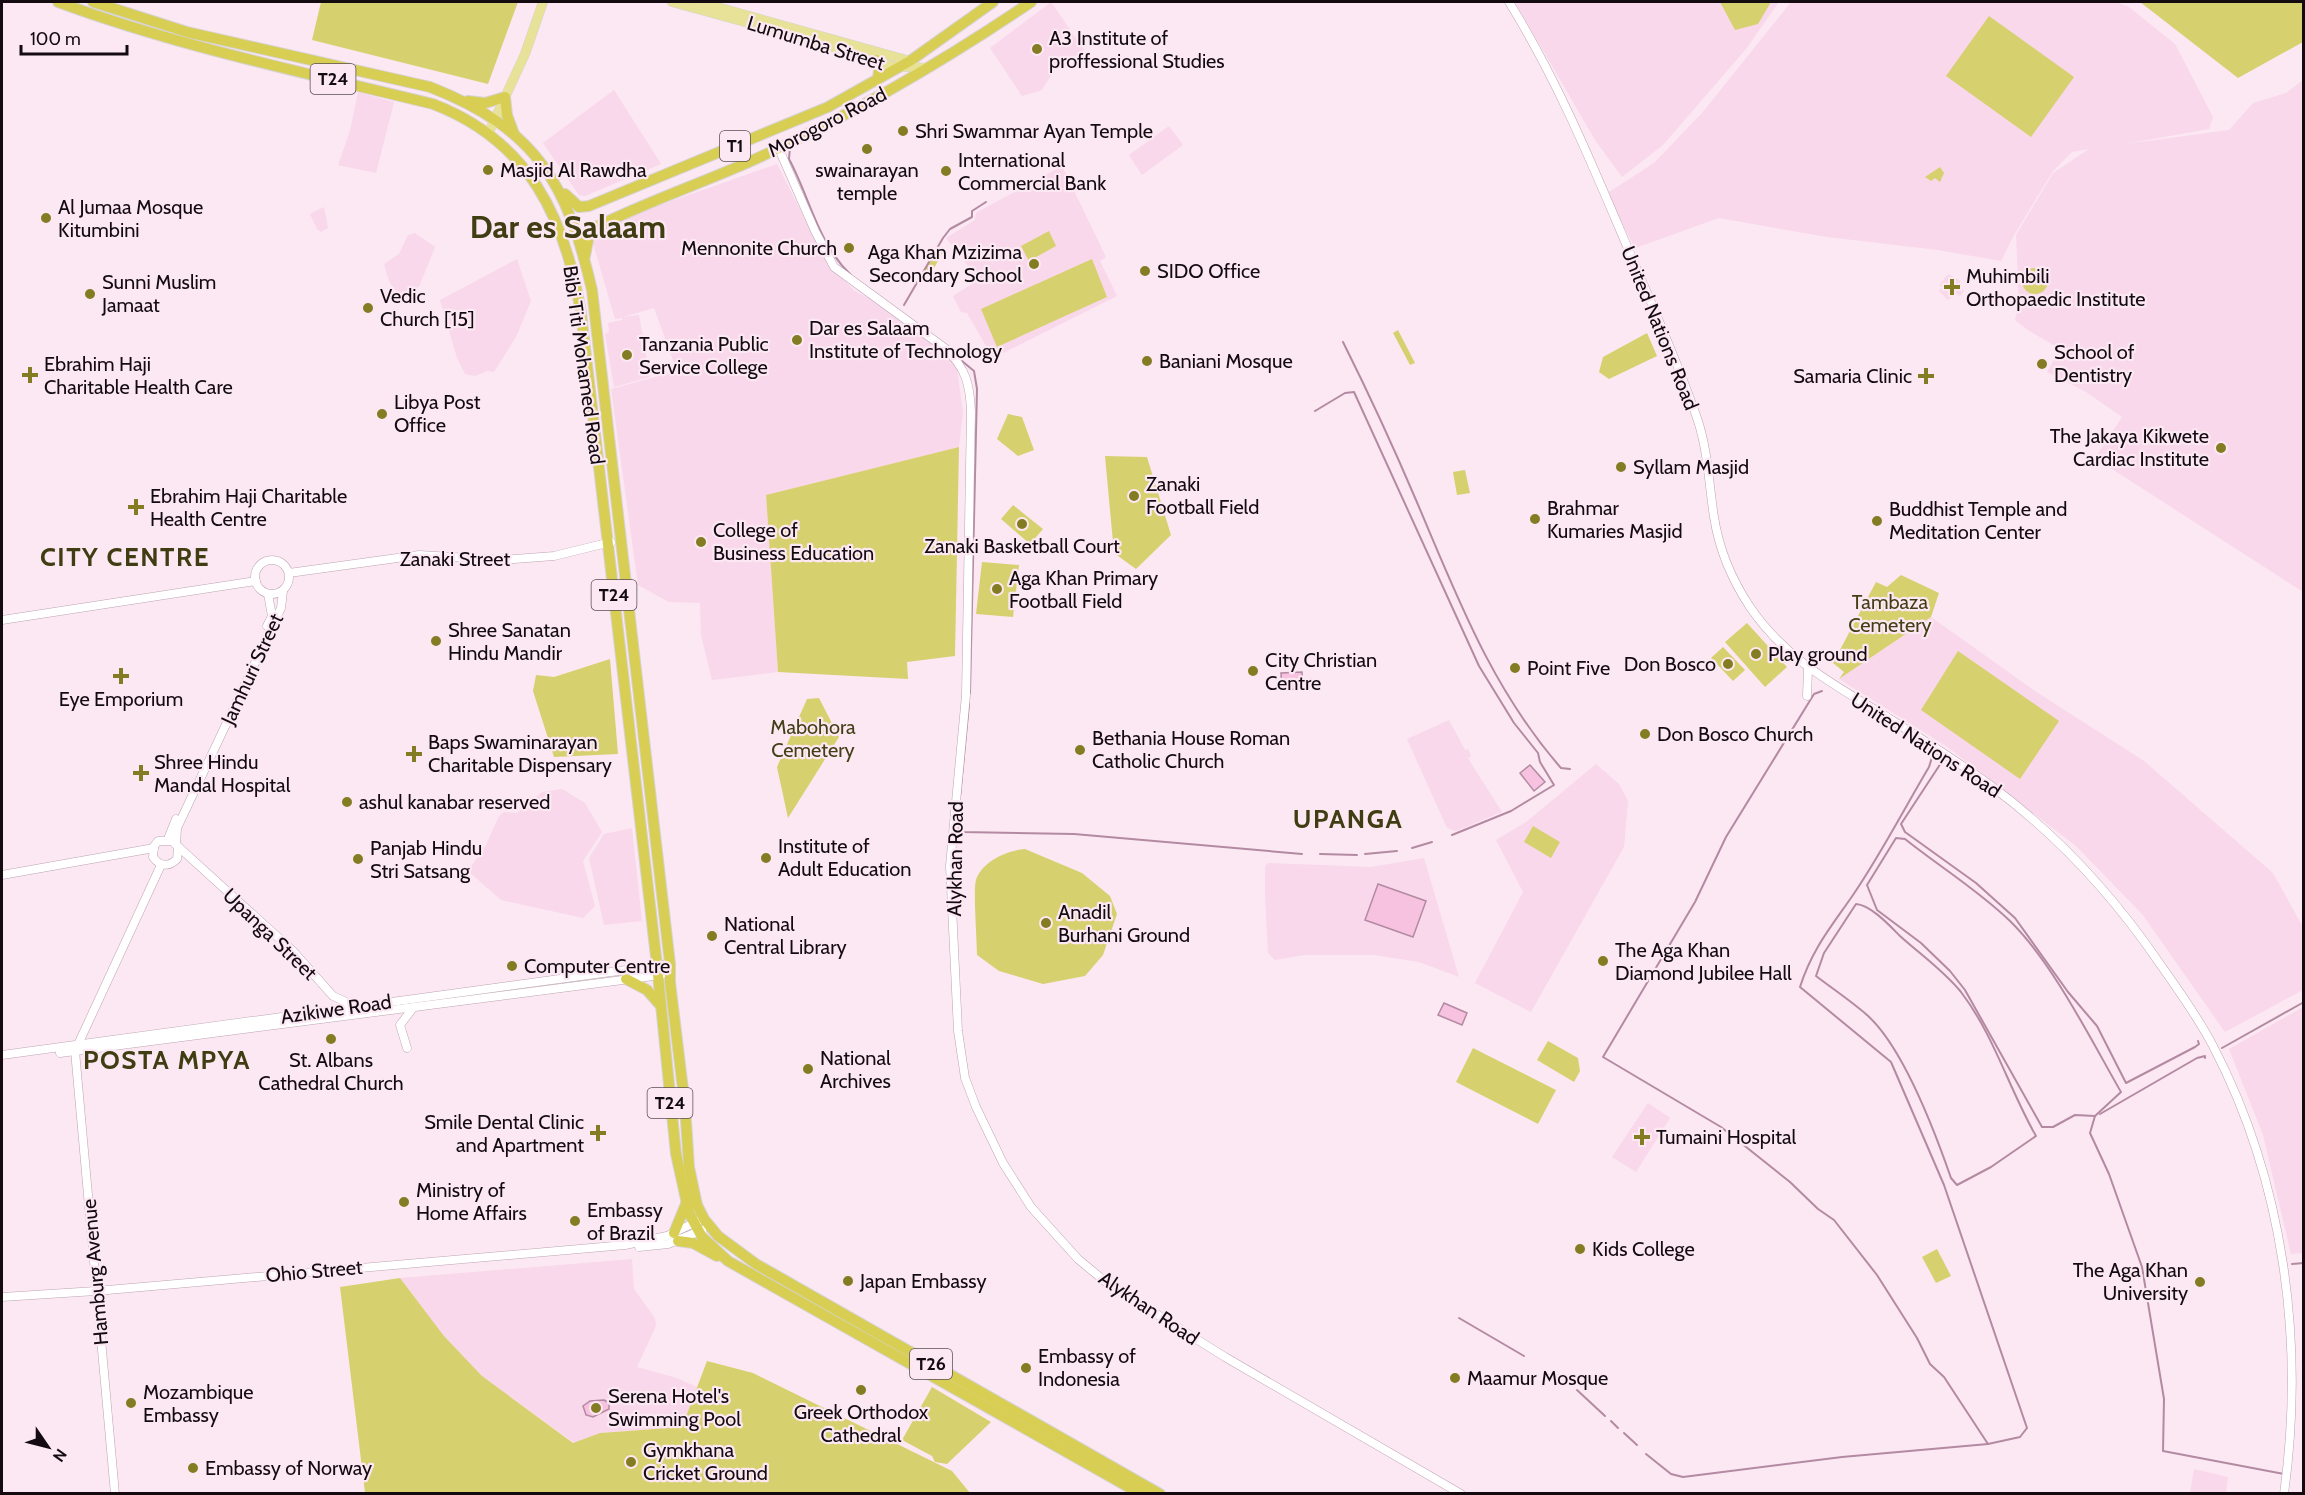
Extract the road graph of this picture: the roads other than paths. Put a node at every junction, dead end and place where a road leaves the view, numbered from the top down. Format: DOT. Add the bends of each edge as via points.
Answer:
graph roads {
  1 [pos="58,2"];
  2 [pos="93,2"];
  3 [pos="543,2"];
  4 [pos="672,2"];
  5 [pos="699,2"];
  6 [pos="993,2"];
  7 [pos="1031,2"];
  8 [pos="1509,2"];
  9 [pos="876,60"];
  10 [pos="910,61"];
  11 [pos="899,67"];
  12 [pos="927,68"];
  13 [pos="878,79"];
  14 [pos="506,97"];
  15 [pos="462,100"];
  16 [pos="494,120"];
  17 [pos="489,132"];
  18 [pos="515,136"];
  19 [pos="778,147"];
  20 [pos="559,187"];
  21 [pos="585,262"];
  22 [pos="619,540"];
  23 [pos="607,543"];
  24 [pos="289,573"];
  25 [pos="255,581"];
  26 [pos="283,591"];
  27 [pos="268,594"];
  28 [pos="2,621"];
  29 [pos="1808,669"];
  30 [pos="1807,696"];
  31 [pos="168,839"];
  32 [pos="177,846"];
  33 [pos="154,848"];
  34 [pos="177,859"];
  35 [pos="192,861"];
  36 [pos="161,865"];
  37 [pos="2,875"];
  38 [pos="663,969"];
  39 [pos="626,979"];
  40 [pos="333,996"];
  41 [pos="661,1006"];
  42 [pos="356,1007"];
  43 [pos="414,1007"];
  44 [pos="323,1011"];
  45 [pos="364,1013"];
  46 [pos="75,1048"];
  47 [pos="407,1048"];
  48 [pos="2,1056"];
  49 [pos="2,1060"];
  50 [pos="686,1204"];
  51 [pos="700,1226"];
  52 [pos="676,1237"];
  53 [pos="728,1261"];
  54 [pos="96,1291"];
  55 [pos="2,1297"];
  56 [pos="115,1494"];
  57 [pos="1141,1494"];
  58 [pos="1160,1494"];
  59 [pos="1461,1494"];
  60 [pos="2284,1494"];
  1 -- 17 [label="highway, Bibi Titi Mohamed Road / T24" via="188,45 433,104"];
  2 -- 15 [label="highway, Bibi Titi Mohamed Road / T24" via="187,32 359,69 430,87"];
  3 -- 14 [label="main road"];
  4 -- 9 [label="main road, Lumumba Street"];
  5 -- 10 [label="main road, Lumumba Street"];
  6 -- 10 [label="highway, Morogoro Road / T1"];
  7 -- 12 [label="highway, Morogoro Road / T1"];
  8 -- 29 [label="street, United Nations Road" via="1564,100 1691,401 1707,458 1715,523 1734,579 1768,631"];
  9 -- 11 [label="main road, Lumumba Street"];
  9 -- 13 [label="highway"];
  10 -- 11 [label="highway, Morogoro Road / T1"];
  11 -- 12 [label="main road, Lumumba Street"];
  11 -- 13 [label="highway, Morogoro Road / T1"];
  12 -- 19 [label="highway, Morogoro Road / T1" via="891,91"];
  13 -- 20 [label="highway, Morogoro Road / T1" via="828,107 589,206 572,203"];
  14 -- 15 [label="highway" via="485,104"];
  14 -- 16 [label="main road"];
  14 -- 18 [label="highway" via="507,115"];
  15 -- 16 [label="highway, Bibi Titi Mohamed Road / T24"];
  16 -- 17 [label="main road"];
  16 -- 18 [label="highway, Bibi Titi Mohamed Road / T24"];
  17 -- 23 [label="highway, Bibi Titi Mohamed Road / T24" via="528,172 546,199 568,252 581,313"];
  18 -- 20 [label="highway, Bibi Titi Mohamed Road / T24"];
  19 -- 21 [label="highway, Morogoro Road / T1" via="597,226 589,235"];
  19 -- 59 [label="street, Alykhan Road" via="834,267 946,349 960,363 969,382 966,695 950,866 958,1031 965,1078 1003,1163 1031,1208 1062,1242 1125,1296"];
  20 -- 21 [label="highway, Bibi Titi Mohamed Road / T24"];
  21 -- 22 [label="highway, Bibi Titi Mohamed Road / T24" via="592,290"];
  22 -- 23 [label="street, Zanaki Street"];
  22 -- 38 [label="highway, Bibi Titi Mohamed Road / T24"];
  23 -- 24 [label="street, Zanaki Street" via="554,556 503,560 418,555"];
  23 -- 38 [label="highway, Bibi Titi Mohamed Road / T24"];
  24 -- 25 [label="street" via="282,563 269,561 258,568"];
  24 -- 26 [label="street" via="289,583"];
  25 -- 27 [label="street"];
  25 -- 28 [label="street"];
  26 -- 27 [label="street"];
  26 -- 32 [label="street, Jamhuri Street" via="281,608 177,828"];
  27 -- 31 [label="street, Jamhuri Street" via="272,616"];
  29 -- 30 [label="street"];
  29 -- 60 [label="street, United Nations Road" via="1958,762 2061,844 2131,924 2211,1042 2252,1134 2285,1261 2294,1374"];
  31 -- 32 [label="street"];
  31 -- 33 [label="street" via="158,841"];
  32 -- 34 [label="street"];
  32 -- 35 [label="street, Upanga Street"];
  33 -- 36 [label="street" via="153,857"];
  33 -- 37 [label="street"];
  34 -- 35 [label="street"];
  34 -- 36 [label="street"];
  35 -- 40 [label="street, Upanga Street" via="292,950"];
  36 -- 46 [label="street"];
  38 -- 39 [label="street, Azikiwe Road"];
  38 -- 41 [label="highway, Bibi Titi Mohamed Road / T24"];
  38 -- 42 [label="street, Azikiwe Road"];
  38 -- 51 [label="highway, Bibi Titi Mohamed Road / T24"];
  39 -- 41 [label="highway" via="647,990"];
  39 -- 43 [label="street, Azikiwe Road"];
  40 -- 42 [label="street, Upanga Street"];
  40 -- 44 [label="street"];
  41 -- 50 [label="highway, Bibi Titi Mohamed Road / T24" via="676,1154"];
  42 -- 44 [label="street, Azikiwe Road"];
  42 -- 45 [label="street, Upanga Street"];
  43 -- 45 [label="street, Azikiwe Road"];
  43 -- 47 [label="street" via="400,1025"];
  44 -- 46 [label="street, Azikiwe Road"];
  45 -- 46 [label="street, Azikiwe Road"];
  46 -- 48 [label="street, Azikiwe Road"];
  46 -- 49 [label="street, Azikiwe Road"];
  46 -- 54 [label="street, Hamburg Avenue"];
  50 -- 51 [label="highway, Bibi Titi Mohamed Road / T24"];
  50 -- 52 [label="highway"];
  51 -- 52 [label="street, Ohio Street"];
  51 -- 53 [label="highway, T26"];
  51 -- 58 [label="highway, T26" via="756,1264"];
  52 -- 53 [label="highway"];
  52 -- 54 [label="street, Ohio Street" via="626,1245"];
  53 -- 57 [label="highway, T26"];
  54 -- 55 [label="street, Ohio Street"];
  54 -- 56 [label="street, Hamburg Avenue"];
}
